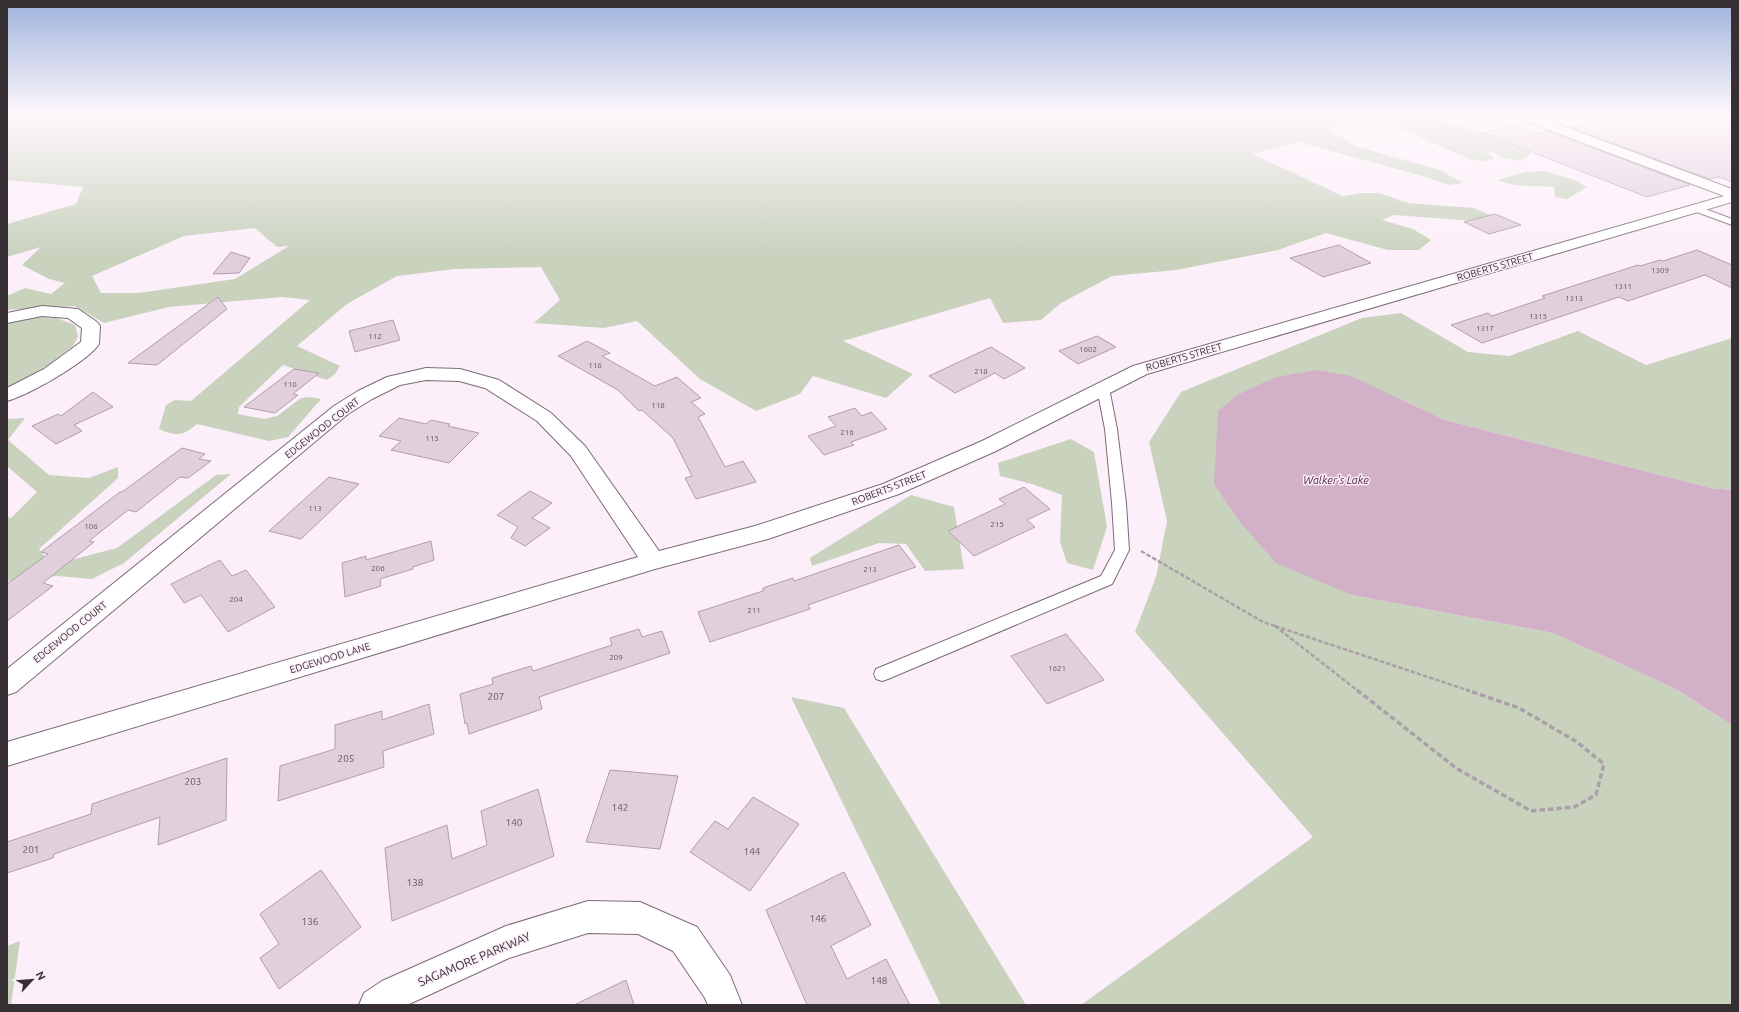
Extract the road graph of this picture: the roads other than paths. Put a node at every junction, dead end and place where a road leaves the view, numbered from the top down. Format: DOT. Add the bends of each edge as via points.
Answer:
graph roads {
  1 [pos="1645,161"];
  2 [pos="1732,194"];
  3 [pos="1732,198"];
  4 [pos="1697,209"];
  5 [pos="1732,222"];
  6 [pos="7,318"];
  7 [pos="1103,388"];
  8 [pos="7,395"];
  9 [pos="653,561"];
  10 [pos="882,674"];
  11 [pos="7,684"];
  12 [pos="7,754"];
  13 [pos="376,1005"];
  14 [pos="725,1005"];
  1 -- 2 [label="street"];
  3 -- 4 [label="street, ROBERTS STREET"];
  4 -- 5 [label="lane"];
  4 -- 7 [label="street, ROBERTS STREET" via="1140,370"];
  6 -- 8 [label="street" via="42,311 72,313 91,326 90,344 60,368 27,388"];
  7 -- 9 [label="street, ROBERTS STREET" via="989,446 891,489 760,533"];
  7 -- 10 [label="lane" via="1111,429 1122,540 1122,550 1107,580"];
  9 -- 11 [label="street, EDGEWOOD COURT" via="578,451 544,417 492,384 460,375 426,374 394,381 341,410"];
  9 -- 12 [label="street, EDGEWOOD LANE"];
  13 -- 14 [label="street, SAGAMORE PARKWAY" via="394,993 506,943 588,917 640,918 685,939 718,988"];
}
